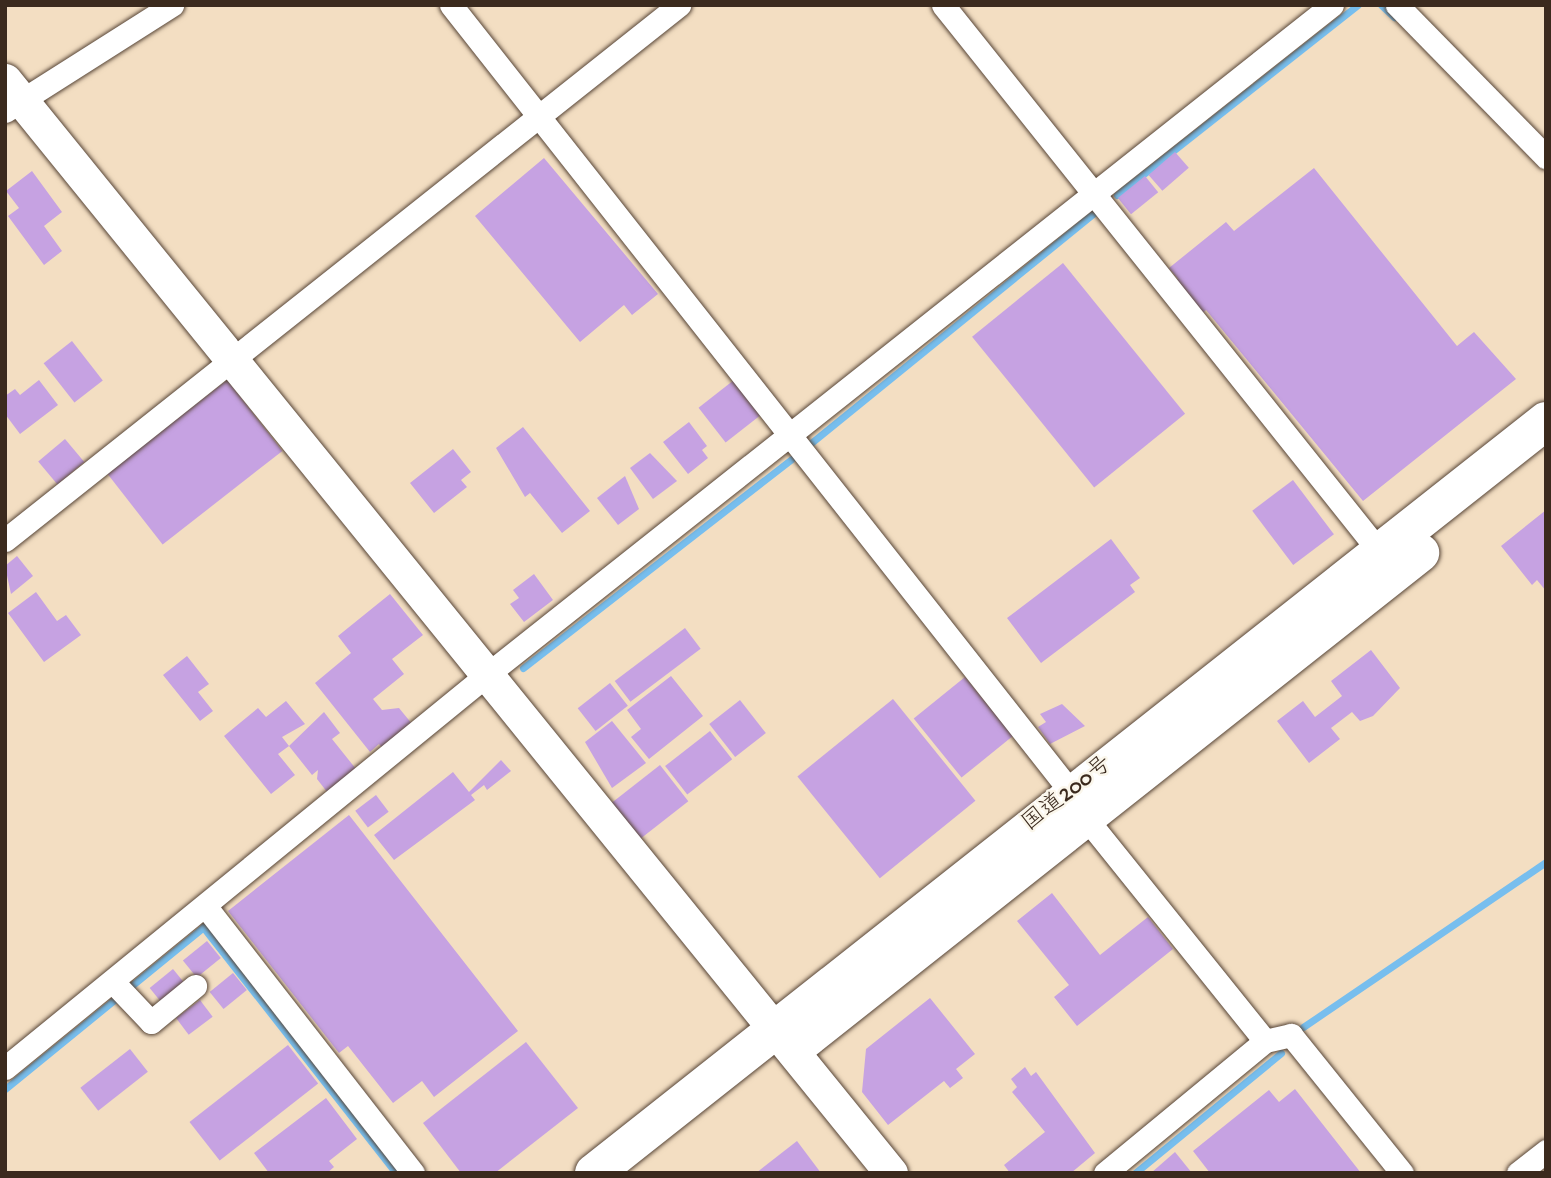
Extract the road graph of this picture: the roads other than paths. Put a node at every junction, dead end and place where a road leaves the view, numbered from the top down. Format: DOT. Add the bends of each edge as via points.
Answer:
graph roads {
  1 [pos="172,5"];
  2 [pos="451,5"];
  3 [pos="680,5"];
  4 [pos="943,5"];
  5 [pos="1332,5"];
  6 [pos="1397,5"];
  7 [pos="10,97"];
  8 [pos="538,119"];
  9 [pos="1546,157"];
  10 [pos="1091,194"];
  11 [pos="232,363"];
  12 [pos="1546,421"];
  13 [pos="792,440"];
  14 [pos="1546,455"];
  15 [pos="5,540"];
  16 [pos="1380,551"];
  17 [pos="484,677"];
  18 [pos="1078,805"];
  19 [pos="206,907"];
  20 [pos="195,986"];
  21 [pos="121,990"];
  22 [pos="783,1040"];
  23 [pos="1265,1041"];
  24 [pos="5,1069"];
  25 [pos="1546,1151"];
  26 [pos="413,1173"];
  27 [pos="594,1173"];
  28 [pos="632,1173"];
  29 [pos="891,1173"];
  30 [pos="1105,1173"];
  31 [pos="1402,1173"];
  32 [pos="1518,1173"];
  1 -- 7 [label="street"];
  2 -- 8 [label="street"];
  3 -- 8 [label="street"];
  4 -- 10 [label="street"];
  5 -- 10 [label="street"];
  6 -- 9 [label="street"];
  7 -- 11 [label="street"];
  8 -- 11 [label="street"];
  8 -- 13 [label="street"];
  10 -- 13 [label="street"];
  10 -- 16 [label="street"];
  11 -- 15 [label="street"];
  11 -- 17 [label="street"];
  12 -- 16 [label="highway, 国道200号"];
  13 -- 17 [label="street"];
  13 -- 18 [label="street"];
  14 -- 18 [label="highway, 国道200号"];
  16 -- 18 [label="highway, 国道200号"];
  17 -- 19 [label="street"];
  17 -- 22 [label="street"];
  18 -- 22 [label="highway, 国道200号"];
  18 -- 23 [label="street"];
  19 -- 21 [label="street"];
  19 -- 26 [label="street"];
  20 -- 21 [label="street" via="151,1022"];
  21 -- 24 [label="street"];
  22 -- 27 [label="highway, 国道200号"];
  22 -- 28 [label="highway, 国道200号"];
  22 -- 29 [label="street"];
  23 -- 30 [label="street"];
  23 -- 31 [label="street" via="1291,1035"];
  25 -- 32 [label="street"];
}
